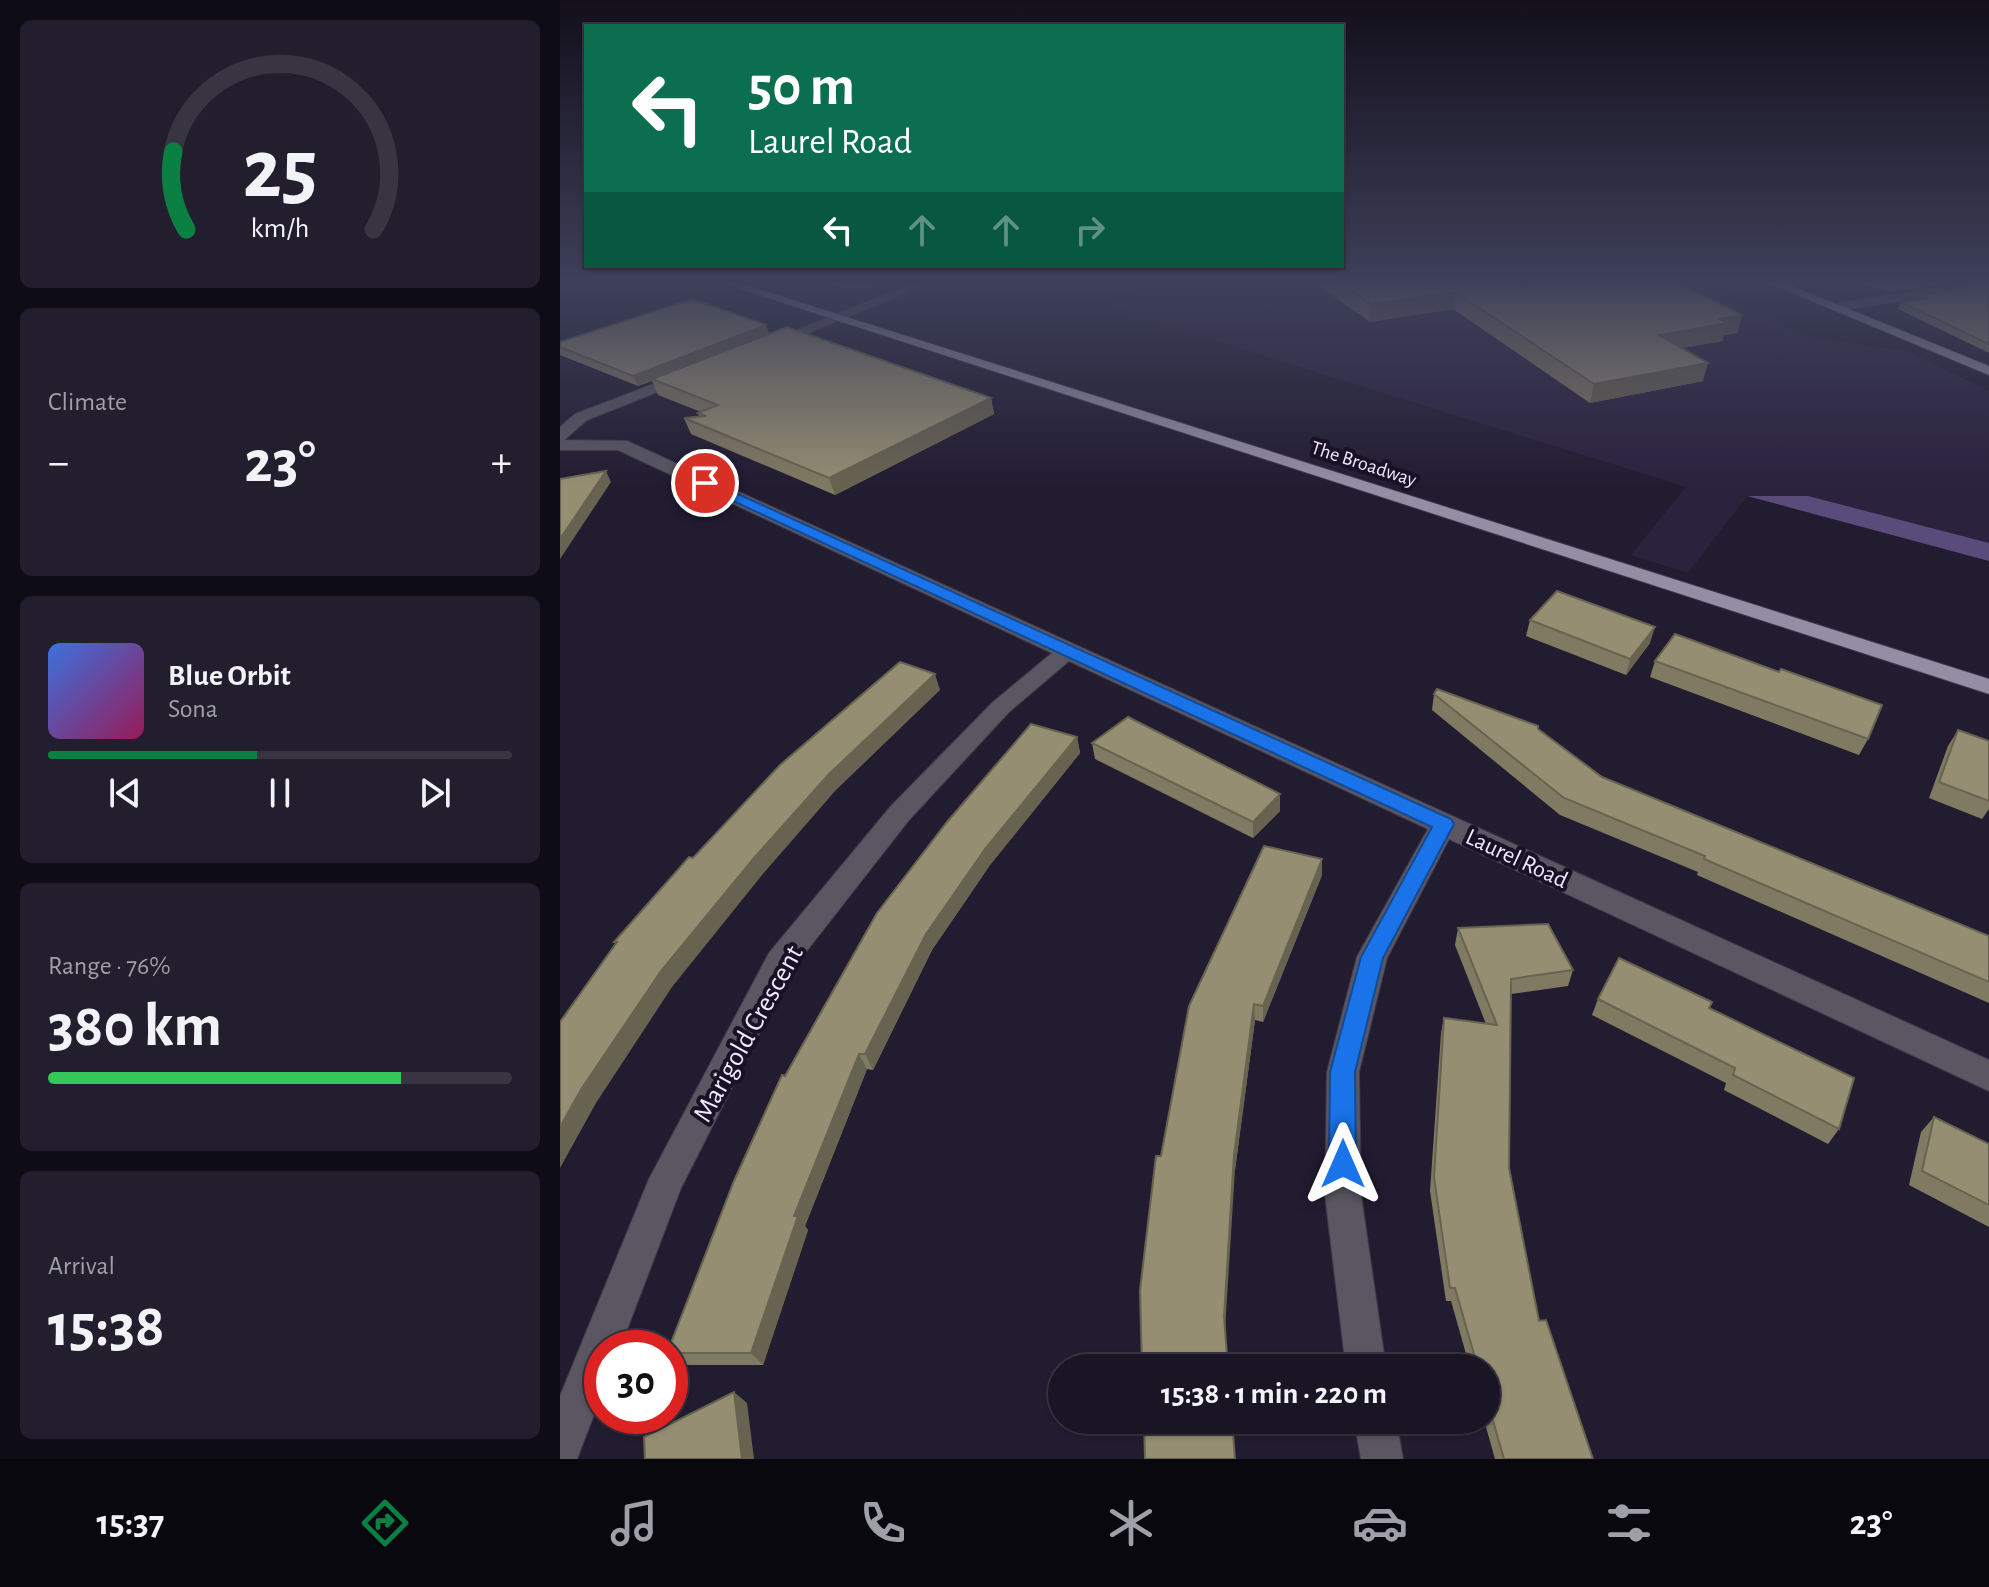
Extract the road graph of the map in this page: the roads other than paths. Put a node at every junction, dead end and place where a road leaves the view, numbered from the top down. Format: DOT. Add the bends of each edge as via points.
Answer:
graph roads {
  1 [pos="940,350"];
  2 [pos="1940,350"];
  3 [pos="1989,371"];
  4 [pos="694,373"];
  5 [pos="560,408"];
  6 [pos="581,417"];
  7 [pos="560,436"];
  8 [pos="560,445"];
  9 [pos="1069,650"];
  10 [pos="1989,687"];
  11 [pos="1444,824"];
  12 [pos="1989,1076"];
  13 [pos="1364,1354"];
  14 [pos="1378,1434"];
  15 [pos="560,1448"];
  16 [pos="1382,1459"];
  1 -- 10 [label="main road, The Broadway"];
  2 -- 3 [label="main road"];
  4 -- 6 [label="street"];
  5 -- 6 [label="street"];
  6 -- 7 [label="street"];
  8 -- 9 [label="street, Laurel Road" via="621,445"];
  9 -- 11 [label="street, Laurel Road"];
  9 -- 15 [label="street, Marigold Crescent" via="1001,707 900,813 780,962 667,1179"];
  11 -- 12 [label="street, Laurel Road"];
  11 -- 13 [label="street" via="1372,957 1343,1072 1343,1195"];
  14 -- 16 [label="street"];
}
